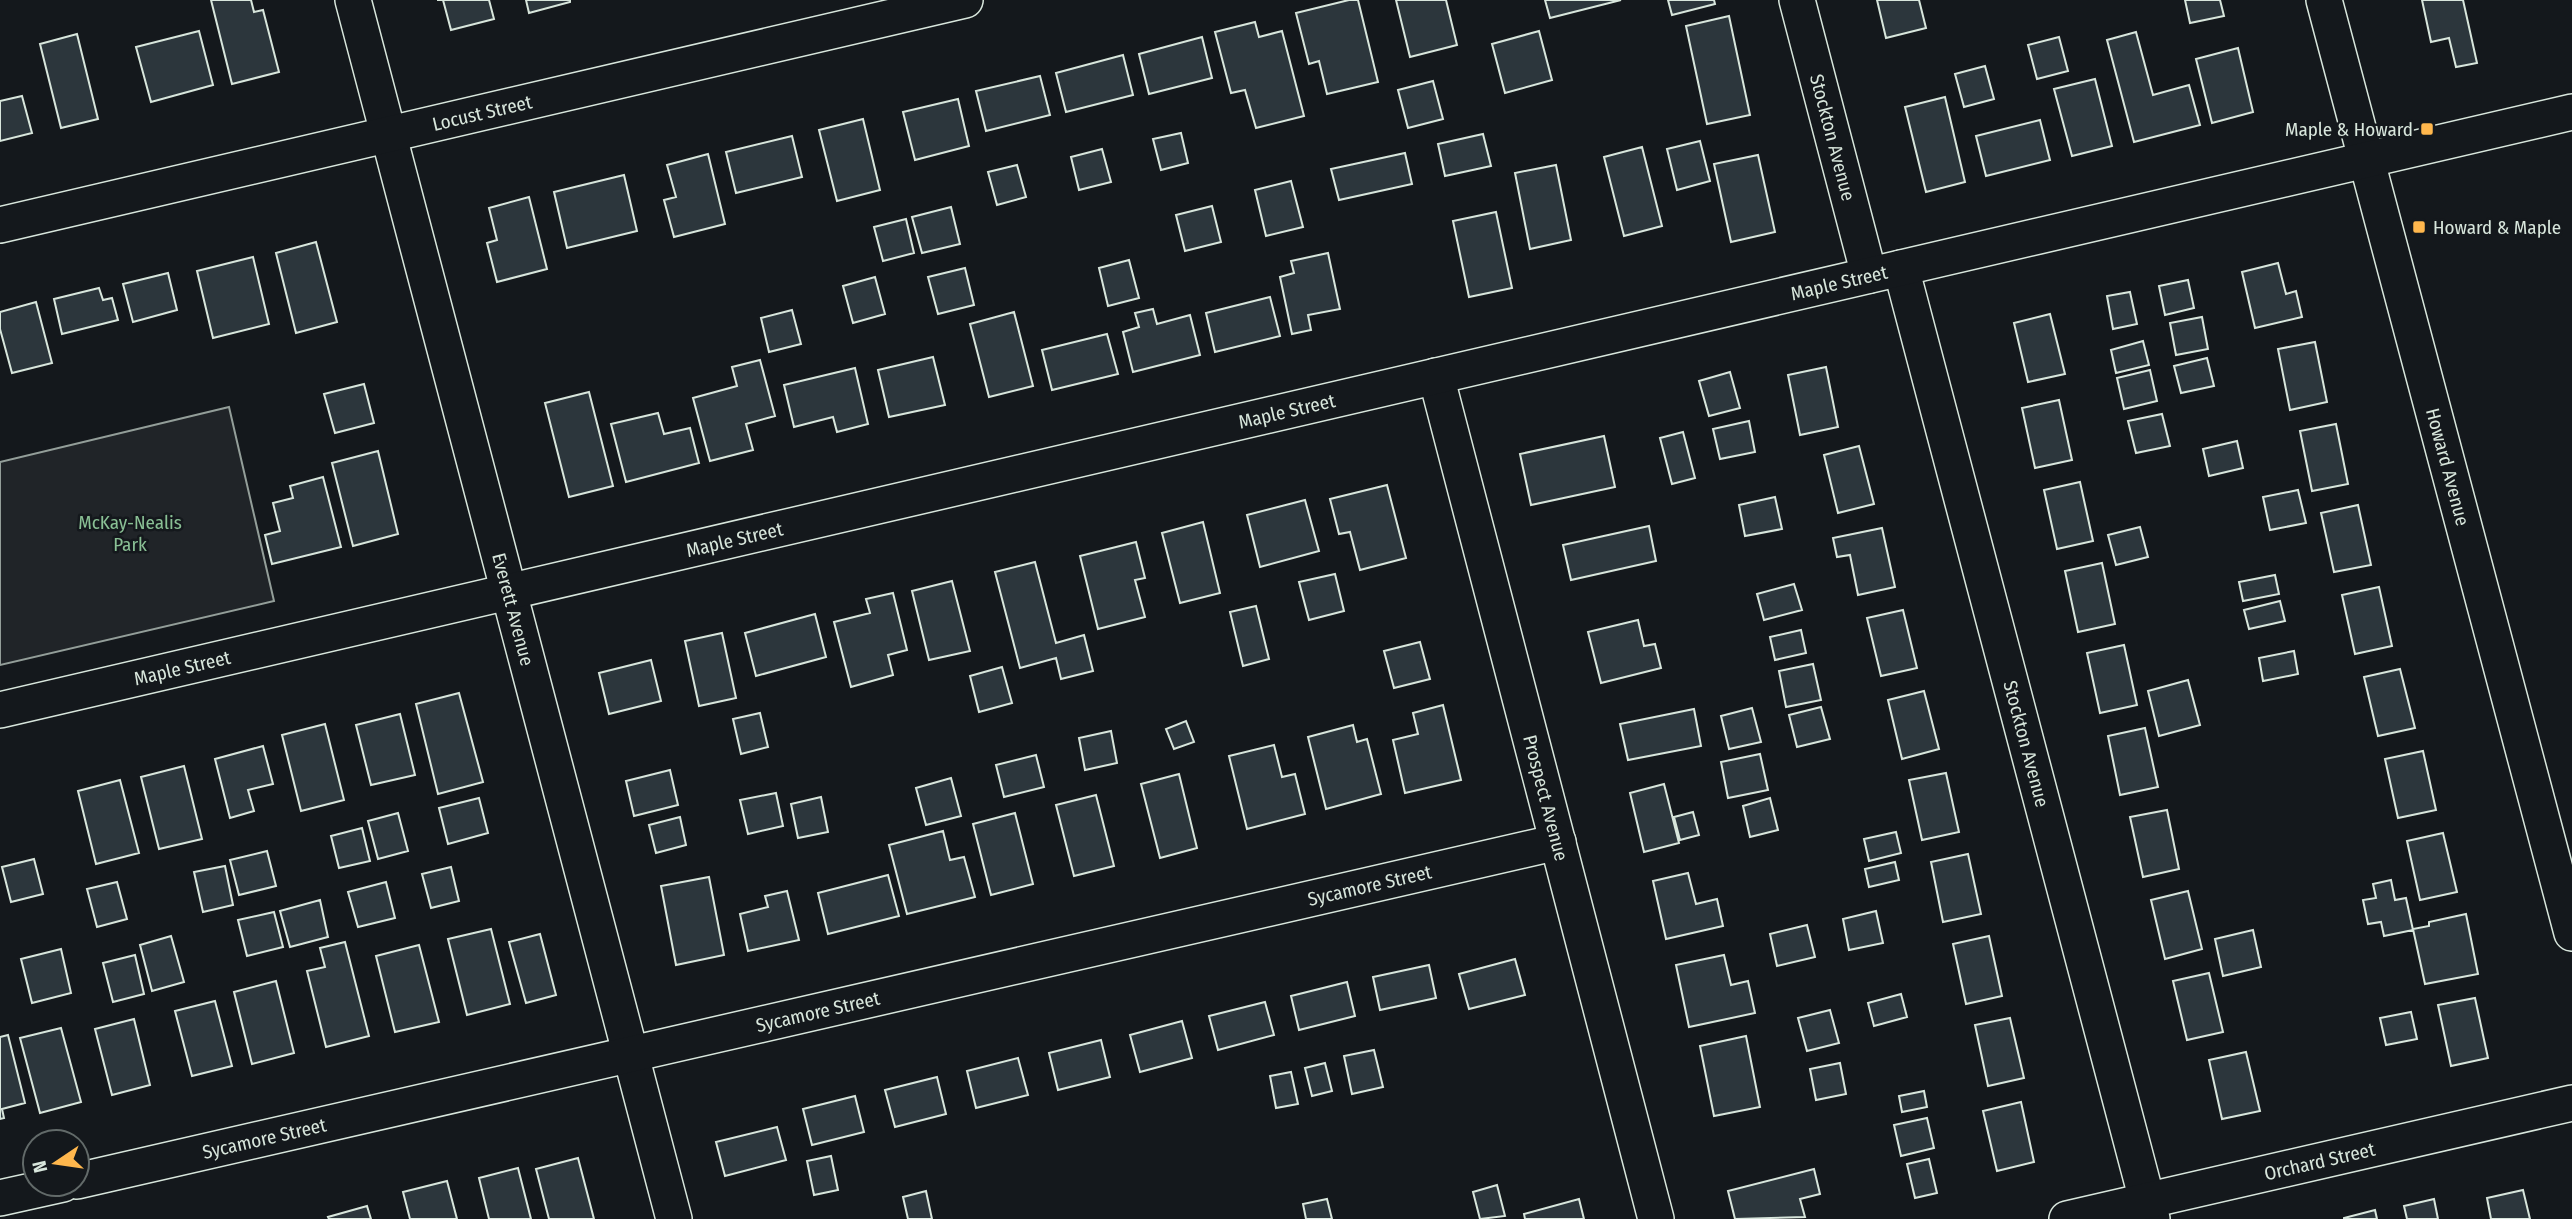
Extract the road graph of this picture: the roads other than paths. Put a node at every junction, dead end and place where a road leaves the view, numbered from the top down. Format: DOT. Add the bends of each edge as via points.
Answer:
graph roads {
  1 [pos="353,0"];
  2 [pos="965,0"];
  3 [pos="1797,0"];
  4 [pos="2324,0"];
  5 [pos="2572,112"];
  6 [pos="388,136"];
  7 [pos="2367,159"];
  8 [pos="0,225"];
  9 [pos="1885,272"];
  10 [pos="1436,376"];
  11 [pos="508,591"];
  12 [pos="0,710"];
  13 [pos="1558,842"];
  14 [pos="2572,933"];
  15 [pos="630,1054"];
  16 [pos="2572,1103"];
  17 [pos="91,1178"];
  18 [pos="21,1193"];
  19 [pos="0,1198"];
  20 [pos="2149,1210"];
  21 [pos="674,1219"];
  22 [pos="1656,1219"];
  23 [pos="2067,1219"];
  1 -- 6 [label="street, Everett Avenue"];
  2 -- 6 [label="street, Locust Street"];
  3 -- 9 [label="street, Stockton Avenue"];
  4 -- 7 [label="street, Howard Avenue"];
  5 -- 7 [label="street, Maple Street"];
  6 -- 8 [label="street, Locust Street"];
  6 -- 11 [label="street, Everett Avenue"];
  7 -- 9 [label="street, Maple Street"];
  7 -- 14 [label="street, Howard Avenue"];
  9 -- 10 [label="street, Maple Street"];
  9 -- 20 [label="street, Stockton Avenue"];
  10 -- 11 [label="street, Maple Street"];
  10 -- 13 [label="street, Prospect Avenue"];
  11 -- 12 [label="street, Maple Street"];
  11 -- 15 [label="street, Everett Avenue"];
  13 -- 15 [label="street, Sycamore Street"];
  13 -- 22 [label="street, Prospect Avenue"];
  15 -- 17 [label="street, Sycamore Street"];
  15 -- 21 [label="street, Everett Avenue"];
  16 -- 20 [label="street, Orchard Street"];
  18 -- 19 [label="street"];
  20 -- 23 [label="street, Orchard Street"];
}
